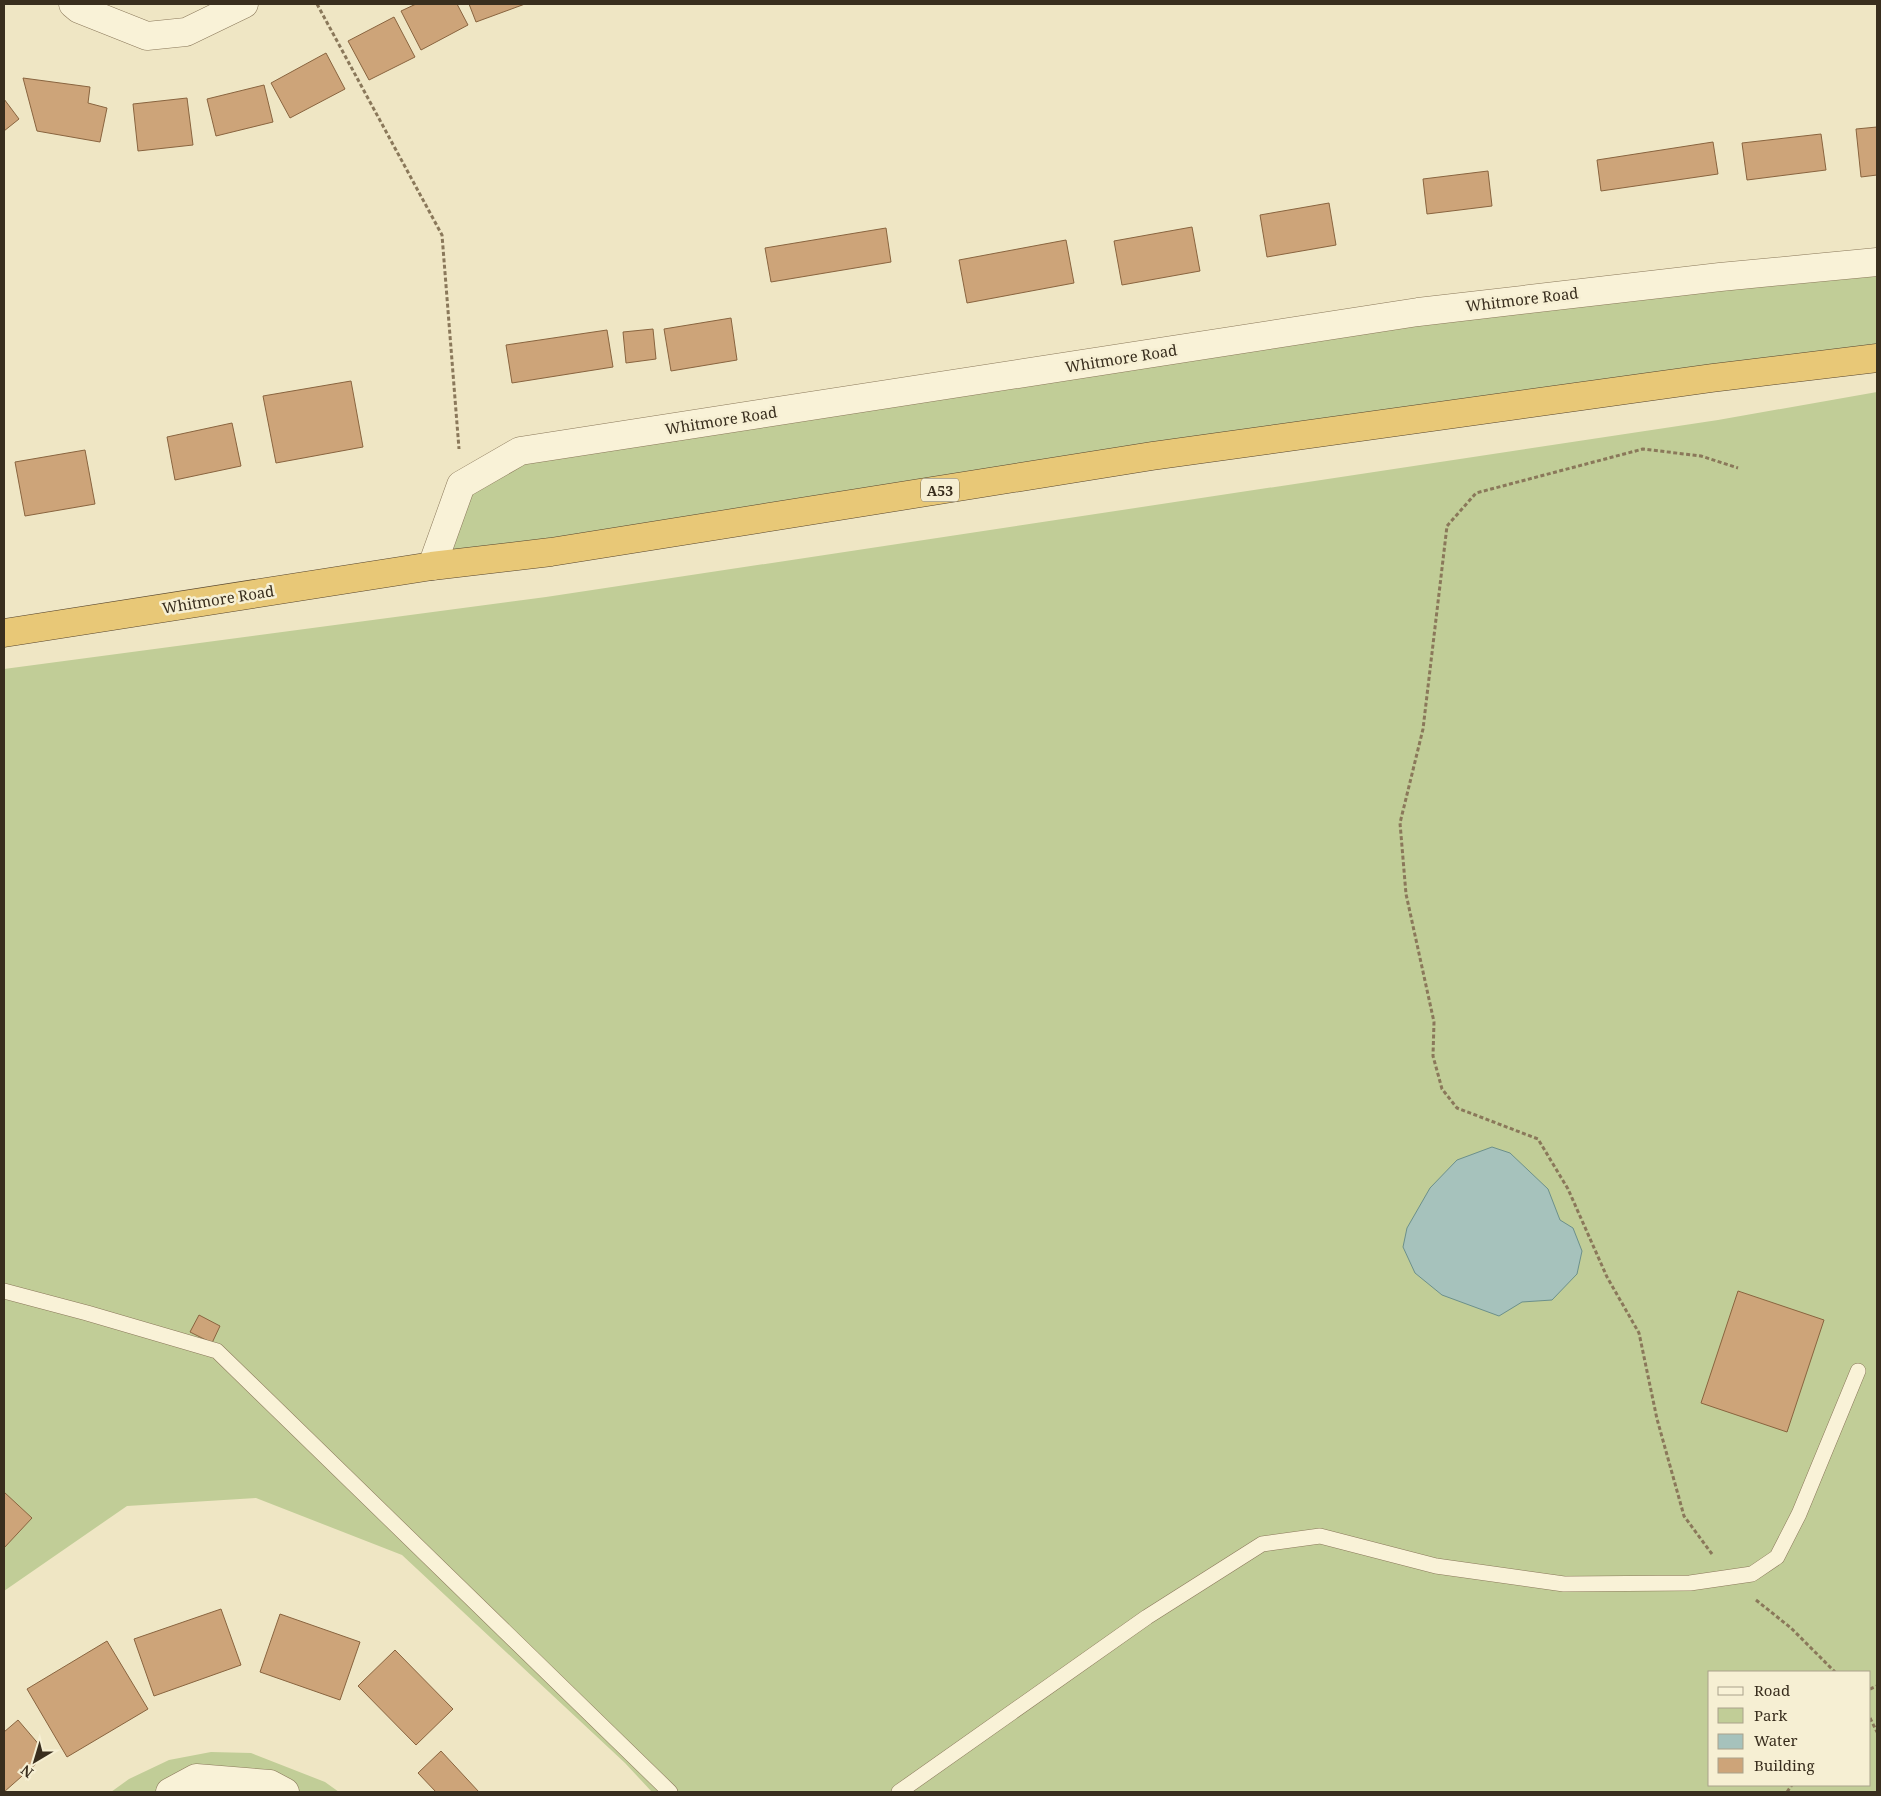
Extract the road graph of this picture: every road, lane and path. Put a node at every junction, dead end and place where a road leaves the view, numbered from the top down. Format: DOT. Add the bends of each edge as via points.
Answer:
graph roads {
  1 [pos="73,4"];
  2 [pos="244,4"];
  3 [pos="317,4"];
  4 [pos="1877,262"];
  5 [pos="1877,358"];
  6 [pos="1738,468"];
  7 [pos="461,485"];
  8 [pos="432,566"];
  9 [pos="4,633"];
  10 [pos="4,1291"];
  11 [pos="1858,1371"];
  12 [pos="1729,1577"];
  13 [pos="1834,1671"];
  14 [pos="1871,1720"];
  15 [pos="1877,1732"];
  16 [pos="170,1792"];
  17 [pos="285,1792"];
  18 [pos="670,1792"];
  19 [pos="899,1792"];
  1 -- 2 [label="street" via="147,36 186,32"];
  3 -- 7 [label="path" via="442,235"];
  4 -- 7 [label="street, Whitmore Road" via="1720,276 1418,312 530,450 520,452"];
  5 -- 8 [label="highway, Whitmore Road / A53" via="1152,456 551,552"];
  6 -- 12 [label="path" via="1701,456 1643,449 1476,493 1447,526 1423,729 1400,824 1406,894 1434,1022 1434,1056 1442,1089 1457,1108 1538,1139 1568,1190 1608,1277 1639,1334 1657,1419 1684,1516"];
  7 -- 8 [label="street"];
  8 -- 9 [label="highway, Whitmore Road / A53"];
  10 -- 18 [label="lane" via="217,1351"];
  11 -- 12 [label="lane" via="1778,1557 1752,1574"];
  12 -- 13 [label="path" via="1791,1628"];
  12 -- 19 [label="lane" via="1690,1583 1564,1584 1436,1566 1320,1536 1262,1544 1146,1617"];
  14 -- 15 [label="path"];
  16 -- 17 [label="street" via="196,1778 270,1784"];
}
